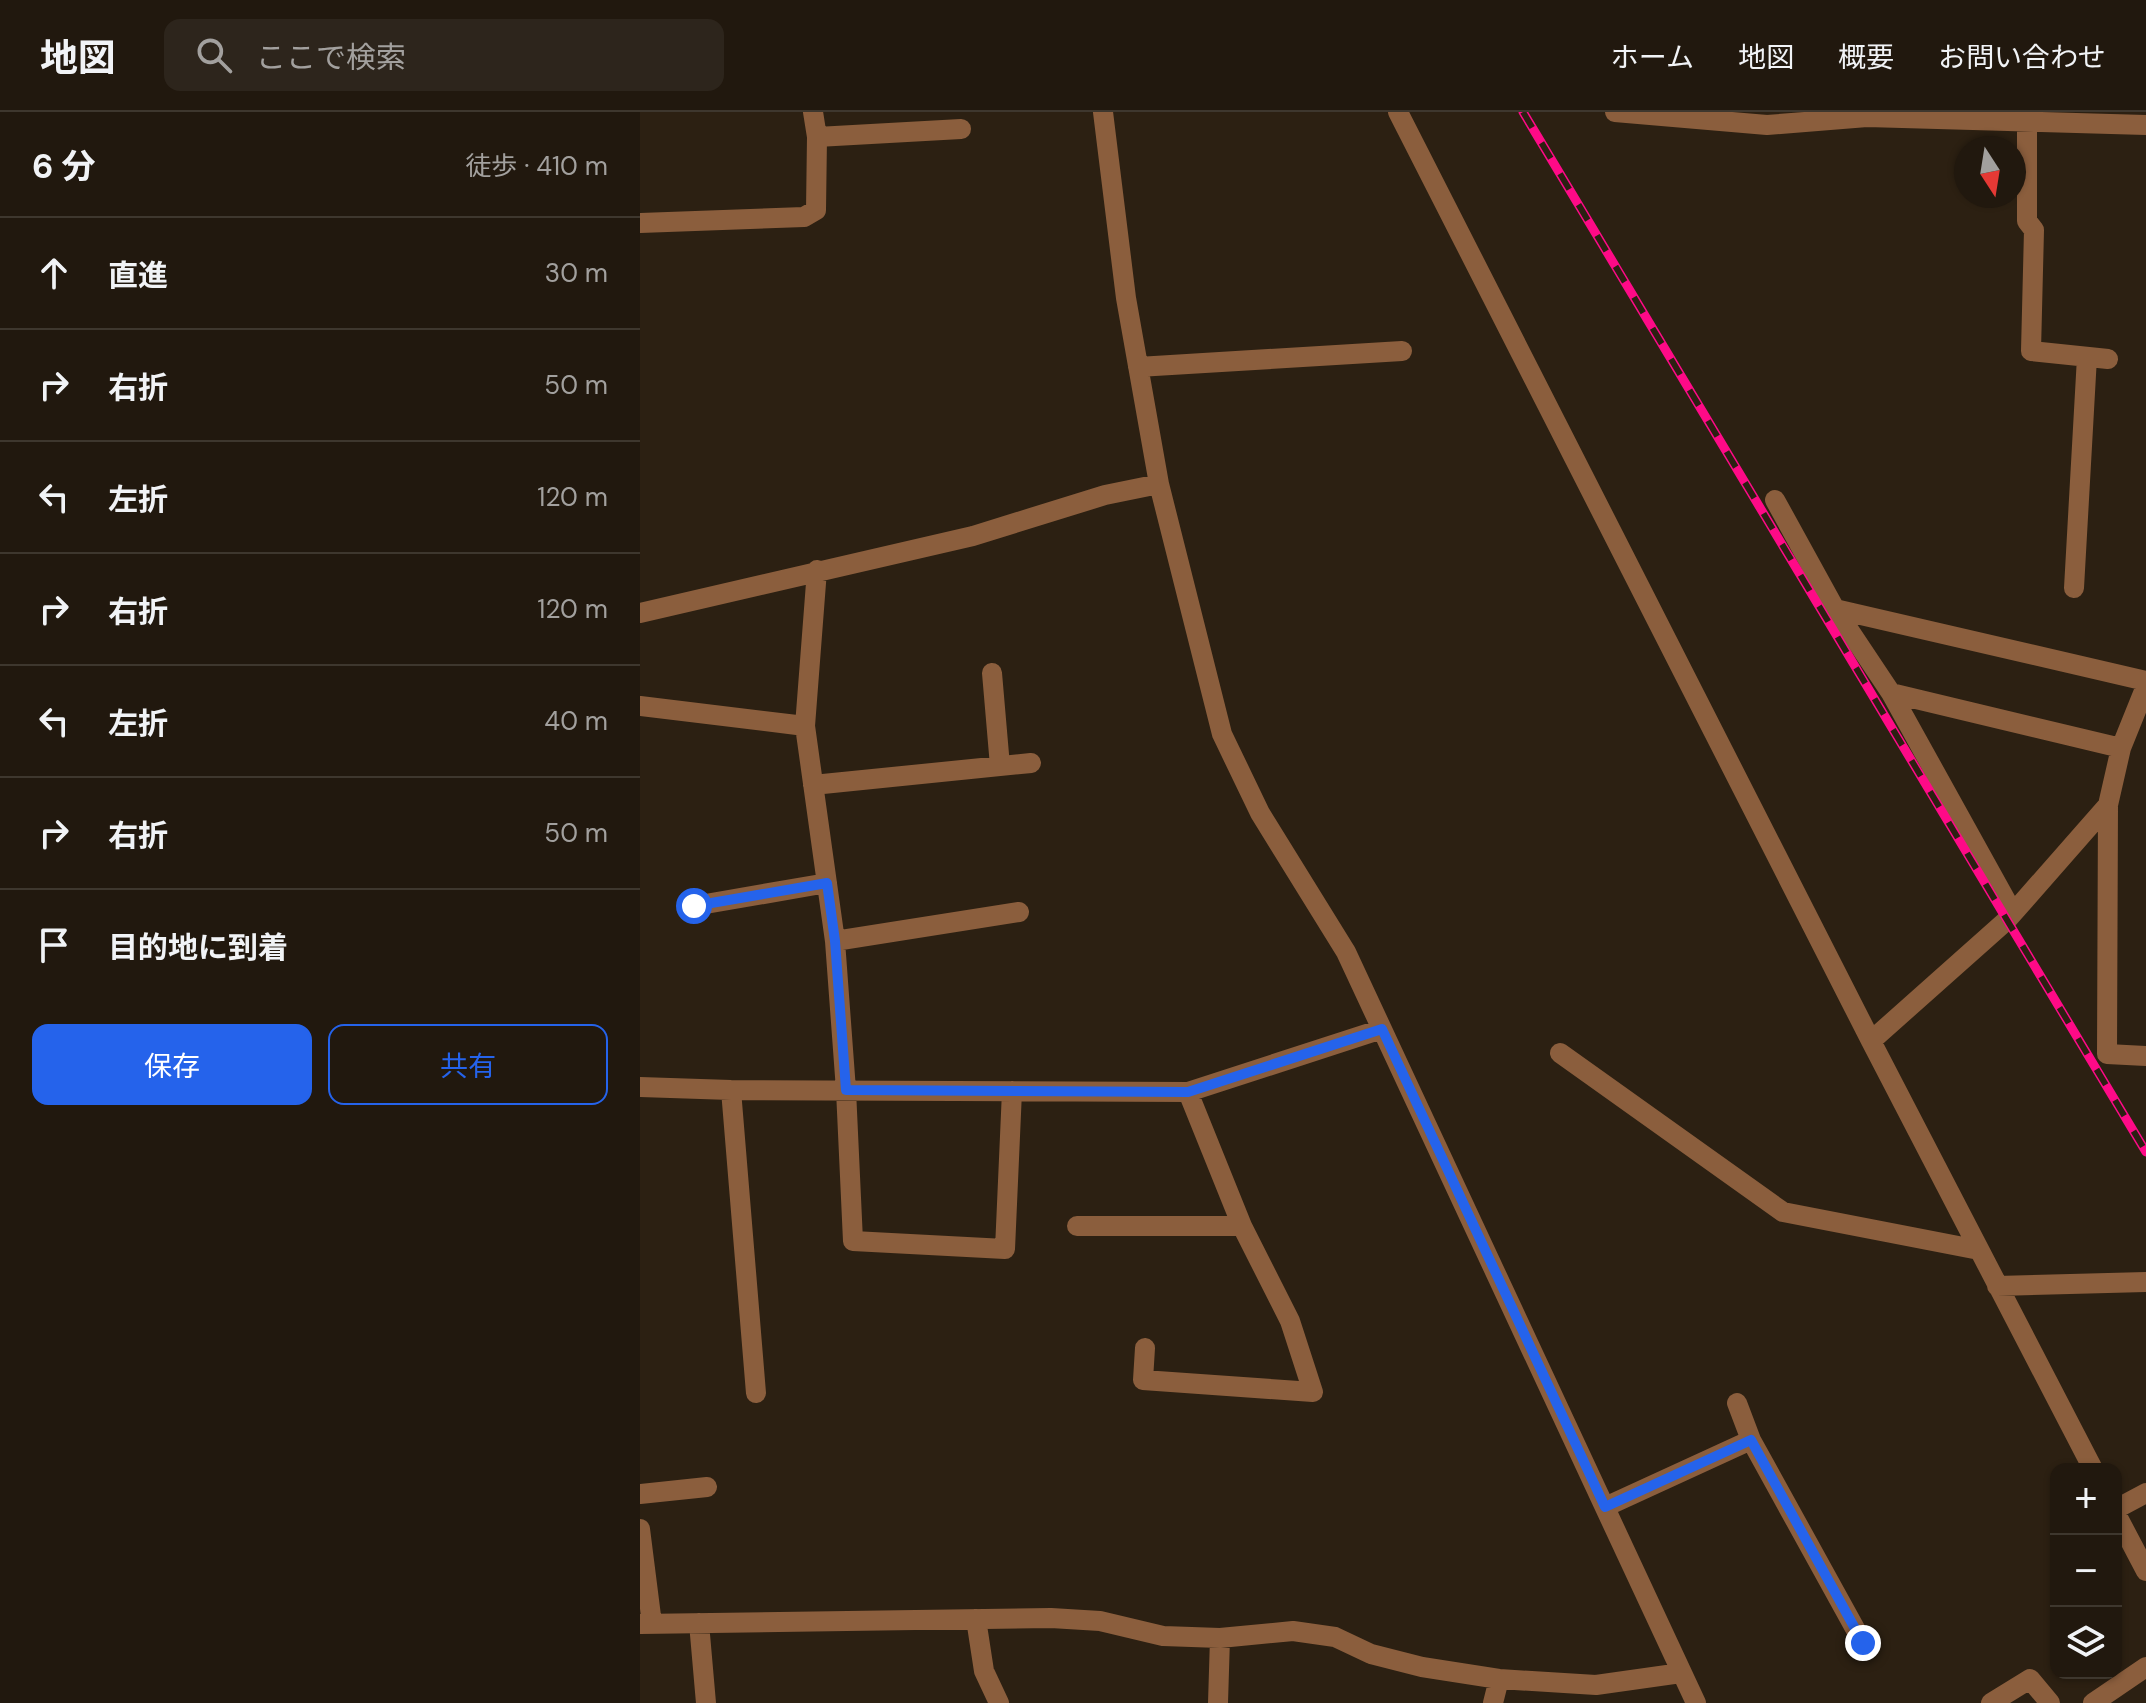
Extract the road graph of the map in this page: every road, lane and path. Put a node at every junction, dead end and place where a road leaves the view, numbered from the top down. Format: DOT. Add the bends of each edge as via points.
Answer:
graph roads {
  1 [pos="813,112"];
  2 [pos="1103,112"];
  3 [pos="1398,112"];
  4 [pos="1615,112"];
  5 [pos="1867,114"];
  6 [pos="2027,121"];
  7 [pos="2146,125"];
  8 [pos="961,129"];
  9 [pos="817,137"];
  10 [pos="640,223"];
  11 [pos="1402,351"];
  12 [pos="2087,357"];
  13 [pos="2108,359"];
  14 [pos="1138,367"];
  15 [pos="1159,484"];
  16 [pos="1775,500"];
  17 [pos="817,570"];
  18 [pos="2074,588"];
  19 [pos="1835,609"];
  20 [pos="640,613"];
  21 [pos="992,673"];
  22 [pos="2146,683"];
  23 [pos="1891,693"];
  24 [pos="640,706"];
  25 [pos="805,726"];
  26 [pos="2121,748"];
  27 [pos="1031,763"];
  28 [pos="1000,766"];
  29 [pos="813,785"];
  30 [pos="2108,805"];
  31 [pos="827,883"];
  32 [pos="694,906"];
  33 [pos="1019,912"];
  34 [pos="2013,913"];
  35 [pos="835,941"];
  36 [pos="1382,1029"];
  37 [pos="1871,1041"];
  38 [pos="1560,1053"];
  39 [pos="2146,1056"];
  40 [pos="640,1087"];
  41 [pos="731,1090"];
  42 [pos="846,1090"];
  43 [pos="1012,1091"];
  44 [pos="1188,1092"];
  45 [pos="1077,1226"];
  46 [pos="1242,1226"];
  47 [pos="1979,1250"];
  48 [pos="2146,1282"];
  49 [pos="1997,1286"];
  50 [pos="1145,1348"];
  51 [pos="756,1393"];
  52 [pos="1737,1403"];
  53 [pos="1751,1440"];
  54 [pos="2090,1463"];
  55 [pos="707,1487"];
  56 [pos="2146,1493"];
  57 [pos="640,1494"];
  58 [pos="1605,1507"];
  59 [pos="2122,1507"];
  60 [pos="2122,1523"];
  61 [pos="640,1529"];
  62 [pos="2146,1571"];
  63 [pos="976,1619"];
  64 [pos="699,1623"];
  65 [pos="646,1624"];
  66 [pos="1220,1638"];
  67 [pos="1863,1643"];
  68 [pos="2146,1667"];
  69 [pos="1681,1673"];
  70 [pos="1499,1679"];
  71 [pos="706,1703"];
  72 [pos="999,1703"];
  73 [pos="1218,1703"];
  74 [pos="1493,1703"];
  75 [pos="1696,1703"];
  76 [pos="1991,1703"];
  77 [pos="2050,1703"];
  78 [pos="2093,1703"];
  1 -- 9 [label="street"];
  2 -- 14 [label="street"];
  3 -- 37 [label="street"];
  4 -- 5 [label="street" via="1767,125"];
  5 -- 6 [label="street"];
  6 -- 7 [label="street"];
  6 -- 12 [label="street" via="2027,221 2034,230 2031,351"];
  8 -- 9 [label="street"];
  9 -- 10 [label="street" via="816,210 804,217"];
  11 -- 14 [label="street"];
  12 -- 13 [label="street"];
  12 -- 18 [label="street"];
  14 -- 15 [label="street"];
  15 -- 17 [label="street" via="973,536"];
  15 -- 36 [label="street" via="1222,734 1260,813 1346,952"];
  16 -- 19 [label="street"];
  17 -- 20 [label="street"];
  17 -- 25 [label="street"];
  19 -- 22 [label="street"];
  19 -- 23 [label="street"];
  21 -- 28 [label="street"];
  22 -- 26 [label="street"];
  23 -- 26 [label="street"];
  23 -- 34 [label="street"];
  24 -- 25 [label="street"];
  25 -- 29 [label="street"];
  26 -- 30 [label="street"];
  27 -- 28 [label="street"];
  28 -- 29 [label="street"];
  29 -- 31 [label="street"];
  30 -- 34 [label="street"];
  30 -- 39 [label="street" via="2107,1054"];
  31 -- 32 [label="street"];
  31 -- 35 [label="street"];
  33 -- 35 [label="street"];
  34 -- 37 [label="street"];
  35 -- 42 [label="street"];
  36 -- 44 [label="street"];
  36 -- 58 [label="street"];
  37 -- 47 [label="street"];
  38 -- 47 [label="street" via="1783,1212"];
  40 -- 41 [label="street"];
  41 -- 42 [label="street"];
  41 -- 51 [label="street"];
  42 -- 43 [label="street"];
  42 -- 43 [label="street" via="853,1241 1005,1249"];
  43 -- 44 [label="street"];
  44 -- 46 [label="street"];
  45 -- 46 [label="street"];
  46 -- 50 [label="street" via="1290,1321 1313,1392 1143,1380"];
  47 -- 49 [label="street"];
  48 -- 49 [label="street"];
  49 -- 54 [label="street"];
  52 -- 53 [label="street"];
  53 -- 58 [label="street"];
  53 -- 67 [label="street"];
  55 -- 57 [label="street"];
  56 -- 59 [label="street"];
  58 -- 69 [label="street"];
  60 -- 62 [label="street"];
  61 -- 65 [label="street"];
  63 -- 64 [label="street"];
  63 -- 66 [label="street" via="1100,1621 1163,1636"];
  63 -- 72 [label="street" via="984,1671"];
  64 -- 65 [label="street"];
  64 -- 71 [label="street"];
  66 -- 70 [label="street" via="1293,1631 1335,1637 1371,1654"];
  66 -- 73 [label="street"];
  68 -- 78 [label="street"];
  69 -- 70 [label="street" via="1596,1685"];
  69 -- 75 [label="street"];
  70 -- 74 [label="street"];
  76 -- 77 [label="street" via="2030,1679"];
}
